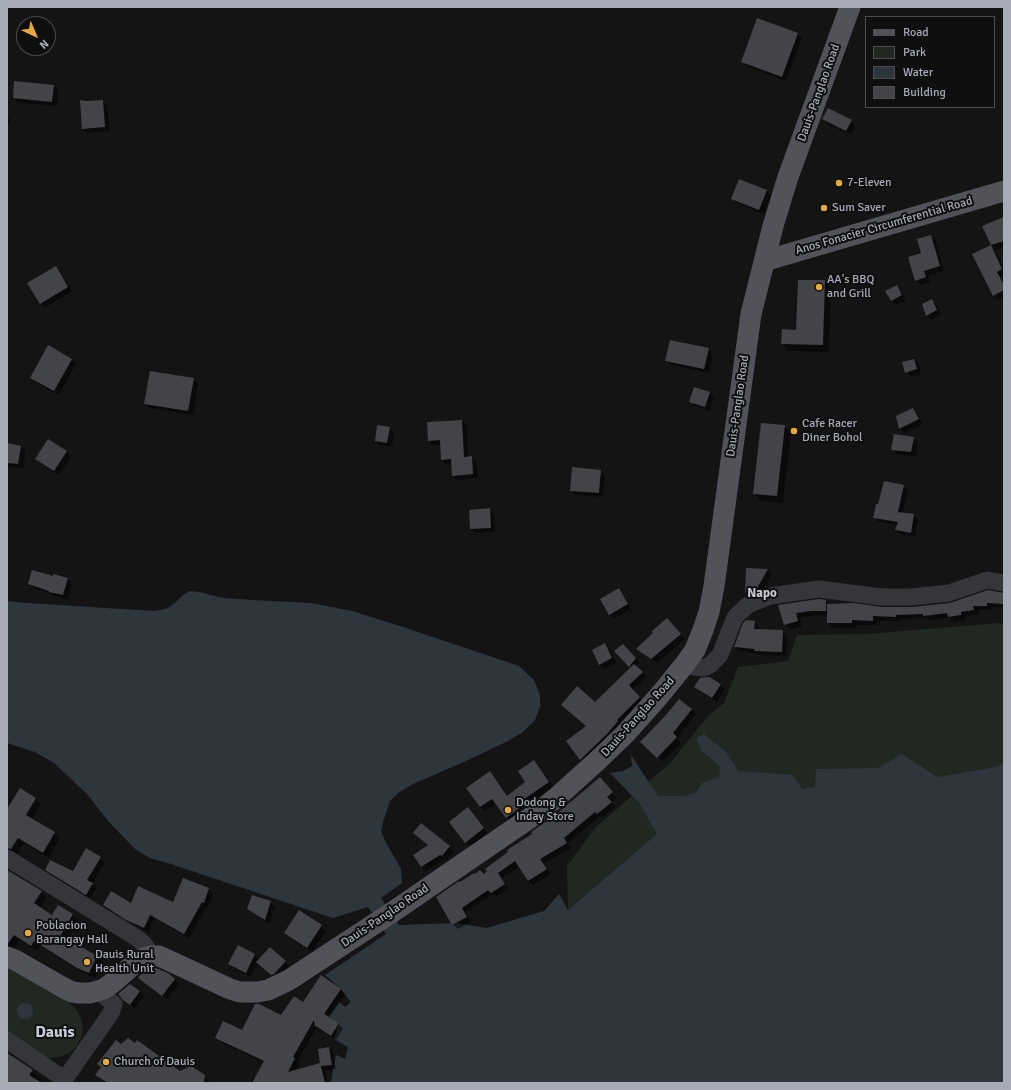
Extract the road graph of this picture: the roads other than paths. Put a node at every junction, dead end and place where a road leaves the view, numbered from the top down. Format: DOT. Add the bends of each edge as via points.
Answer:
graph roads {
  1 [pos="850,7"];
  2 [pos="1004,191"];
  3 [pos="764,261"];
  4 [pos="1004,583"];
  5 [pos="685,664"];
  6 [pos="7,858"];
  7 [pos="152,956"];
  8 [pos="7,957"];
  9 [pos="98,991"];
  10 [pos="7,1040"];
  11 [pos="63,1081"];
  1 -- 3 [label="main road, Dauis-Panglao Road" via="788,177"];
  2 -- 3 [label="main road, Anos Fonacier Circumferential Road"];
  3 -- 5 [label="main road, Dauis-Panglao Road" via="751,314 709,612 694,650"];
  4 -- 5 [label="street" via="987,580 949,593 911,597 882,597 819,589 770,596 748,604 735,617 720,654 710,665 704,668"];
  5 -- 7 [label="main road, Dauis-Panglao Road" via="625,734 562,794 394,911 289,980 268,990 240,992 159,956"];
  6 -- 7 [label="street" via="137,938 149,949"];
  7 -- 9 [label="main road" via="135,963 111,984"];
  8 -- 9 [label="main road" via="72,992"];
  9 -- 11 [label="street" via="114,1004 111,1013"];
  10 -- 11 [label="street"];
}
